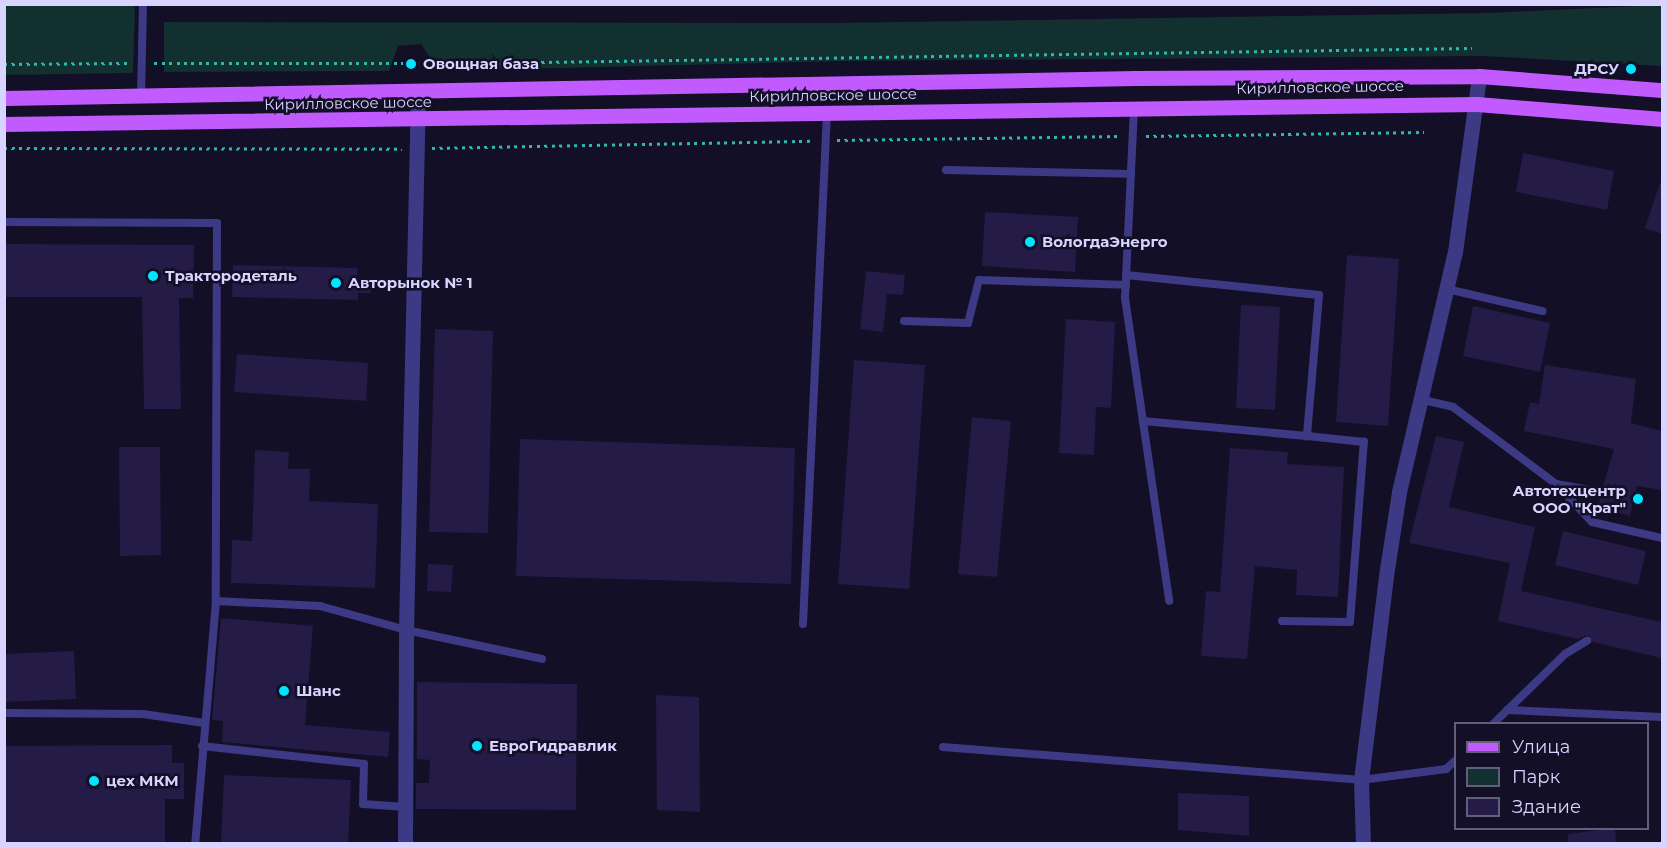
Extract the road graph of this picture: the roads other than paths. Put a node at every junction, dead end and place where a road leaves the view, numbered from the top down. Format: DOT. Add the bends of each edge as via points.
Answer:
graph roads {
  1 [pos="143,4"];
  2 [pos="1479,76"];
  3 [pos="1662,90"];
  4 [pos="418,92"];
  5 [pos="4,98"];
  6 [pos="141,98"];
  7 [pos="1477,104"];
  8 [pos="1134,107"];
  9 [pos="827,114"];
  10 [pos="1662,119"];
  11 [pos="420,120"];
  12 [pos="4,124"];
  13 [pos="946,170"];
  14 [pos="1131,174"];
  15 [pos="4,222"];
  16 [pos="1126,274"];
  17 [pos="1126,285"];
  18 [pos="1447,289"];
  19 [pos="1542,311"];
  20 [pos="904,321"];
  21 [pos="1423,400"];
  22 [pos="1143,421"];
  23 [pos="1307,436"];
  24 [pos="1556,484"];
  25 [pos="1602,492"];
  26 [pos="1662,538"];
  27 [pos="216,601"];
  28 [pos="1169,601"];
  29 [pos="1282,621"];
  30 [pos="803,624"];
  31 [pos="406,630"];
  32 [pos="1587,641"];
  33 [pos="542,658"];
  34 [pos="1507,710"];
  35 [pos="4,713"];
  36 [pos="1662,717"];
  37 [pos="1494,722"];
  38 [pos="204,723"];
  39 [pos="202,746"];
  40 [pos="943,747"];
  41 [pos="1454,761"];
  42 [pos="1361,780"];
  43 [pos="406,807"];
  44 [pos="195,843"];
  45 [pos="405,843"];
  46 [pos="1363,843"];
  1 -- 6 [label="lane"];
  2 -- 3 [label="main road, Кирилловское шоссе"];
  2 -- 4 [label="main road, Кирилловское шоссе" via="1125,78"];
  2 -- 7 [label="street"];
  4 -- 6 [label="main road, Кирилловское шоссе"];
  4 -- 11 [label="street"];
  5 -- 6 [label="main road, Кирилловское шоссе"];
  7 -- 8 [label="main road, Кирилловское шоссе"];
  7 -- 10 [label="main road, Кирилловское шоссе"];
  7 -- 18 [label="street"];
  8 -- 9 [label="main road, Кирилловское шоссе"];
  8 -- 14 [label="lane"];
  9 -- 11 [label="main road, Кирилловское шоссе"];
  9 -- 30 [label="lane"];
  11 -- 12 [label="main road, Кирилловское шоссе"];
  11 -- 31 [label="street"];
  13 -- 14 [label="lane"];
  14 -- 16 [label="lane"];
  15 -- 27 [label="lane" via="217,223"];
  16 -- 17 [label="lane"];
  16 -- 23 [label="lane" via="1319,295"];
  17 -- 20 [label="lane" via="979,280 968,323"];
  17 -- 22 [label="lane"];
  18 -- 19 [label="lane"];
  18 -- 21 [label="street"];
  21 -- 24 [label="lane" via="1453,407"];
  21 -- 42 [label="street" via="1394,525"];
  22 -- 23 [label="lane"];
  22 -- 28 [label="lane"];
  23 -- 29 [label="lane" via="1364,442 1350,622"];
  24 -- 25 [label="lane"];
  24 -- 26 [label="lane" via="1592,522"];
  27 -- 31 [label="lane" via="320,606"];
  27 -- 38 [label="lane"];
  31 -- 33 [label="lane"];
  31 -- 43 [label="street"];
  32 -- 34 [label="lane" via="1565,654"];
  34 -- 36 [label="lane"];
  34 -- 37 [label="lane"];
  35 -- 38 [label="lane" via="143,714"];
  38 -- 39 [label="lane"];
  39 -- 43 [label="lane" via="364,764 363,804"];
  39 -- 44 [label="lane"];
  40 -- 42 [label="lane"];
  41 -- 42 [label="lane" via="1446,769"];
  42 -- 46 [label="street"];
  43 -- 45 [label="street"];
}
